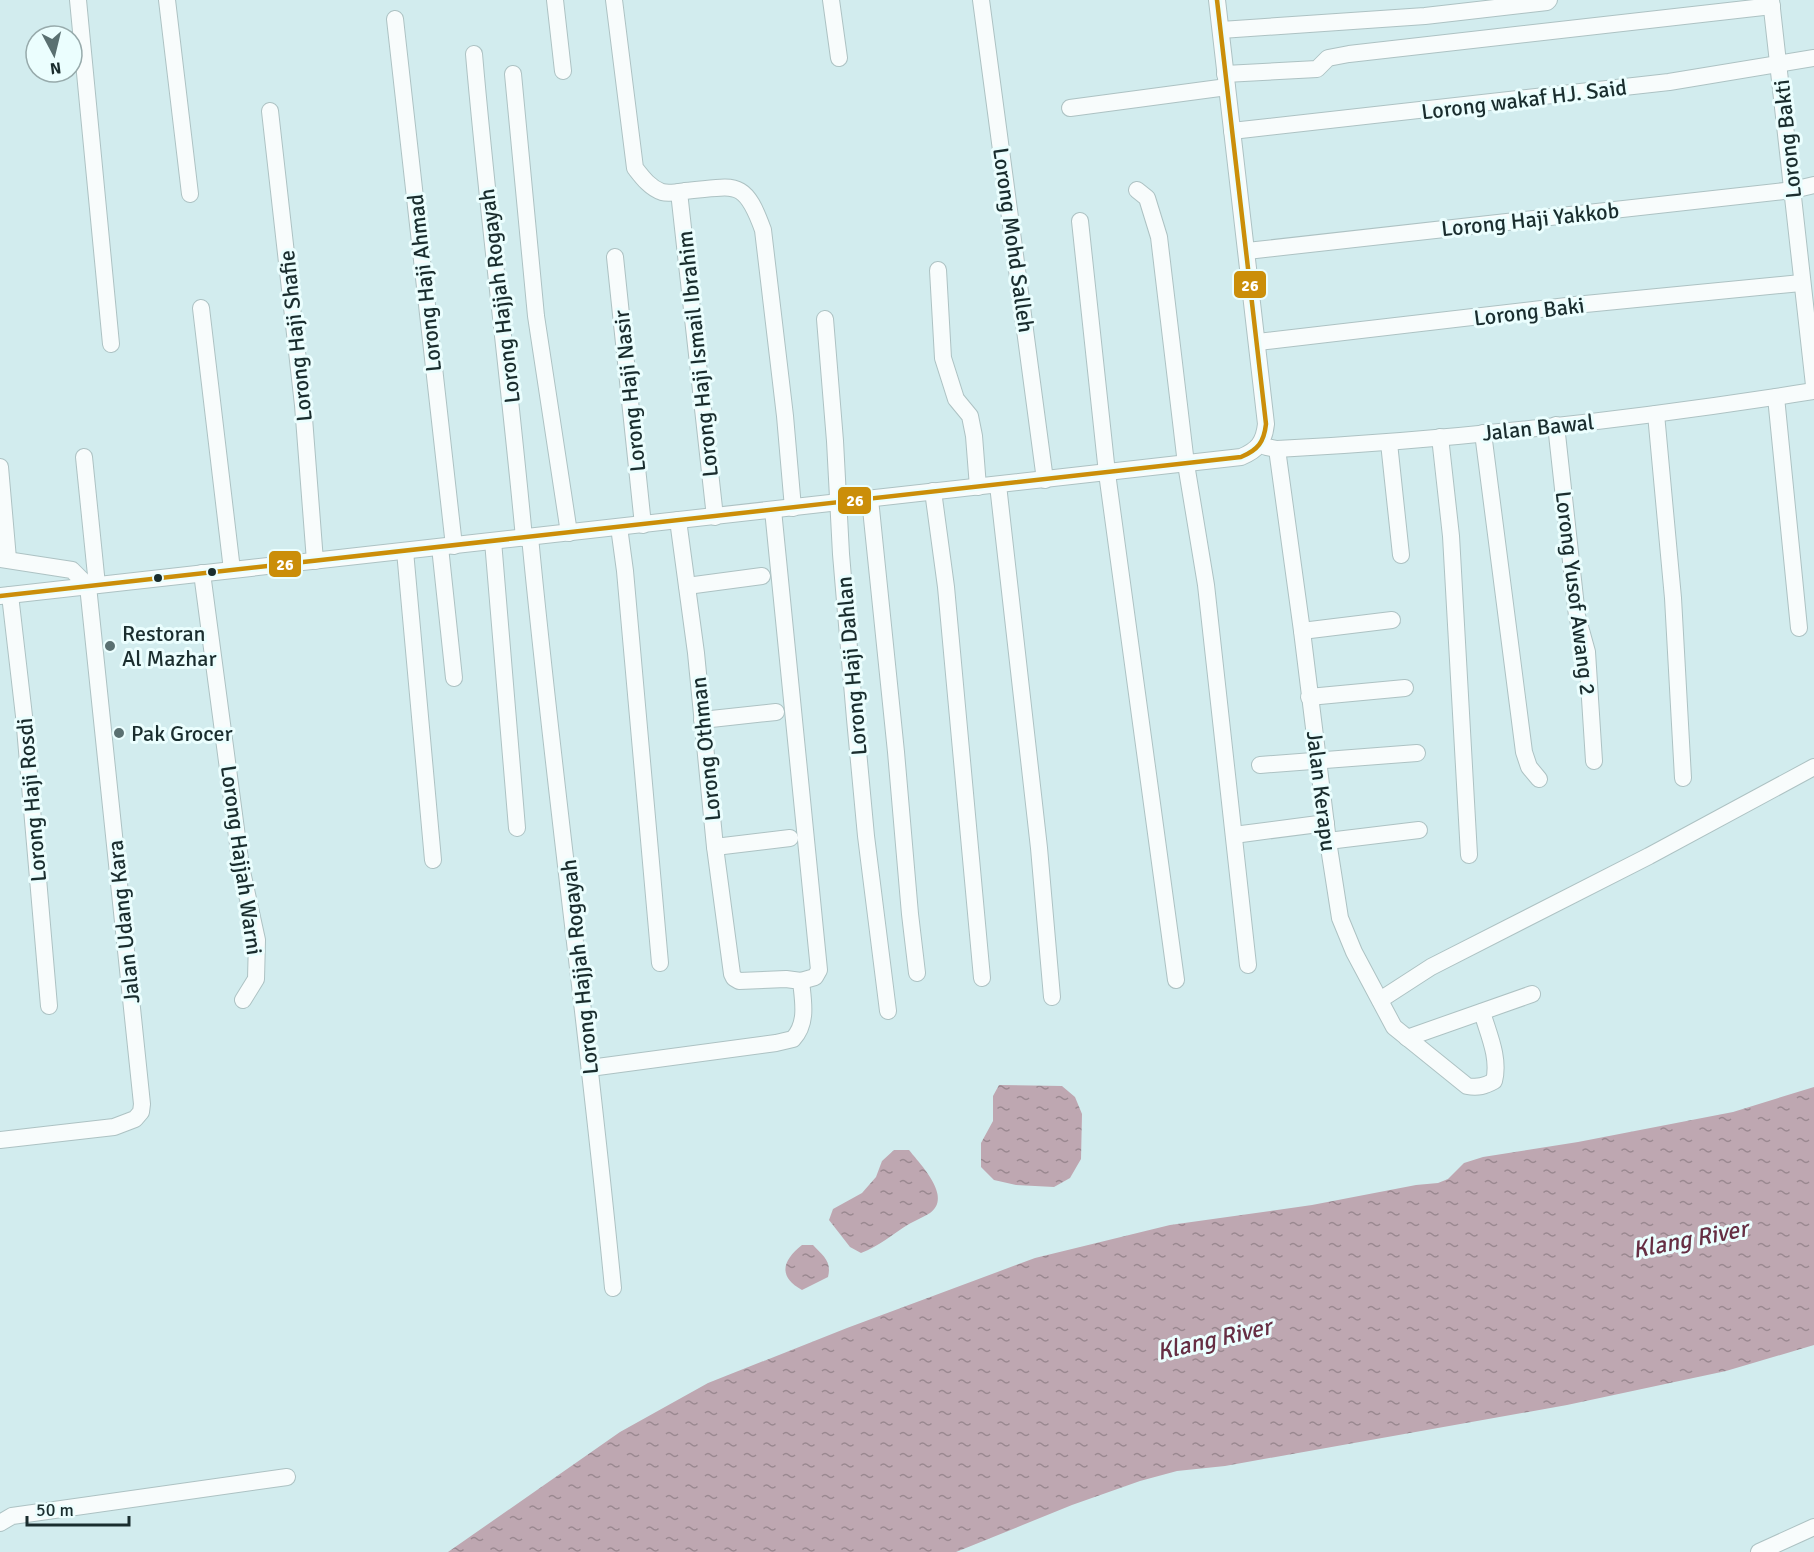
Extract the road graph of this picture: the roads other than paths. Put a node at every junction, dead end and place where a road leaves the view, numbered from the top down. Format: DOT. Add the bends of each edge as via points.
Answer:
graph roads {
  1 [pos="78,0"];
  2 [pos="166,0"];
  3 [pos="555,0"];
  4 [pos="614,0"];
  5 [pos="831,0"];
  6 [pos="981,0"];
  7 [pos="1217,0"];
  8 [pos="1546,1"];
  9 [pos="1771,3"];
  10 [pos="395,19"];
  11 [pos="1221,30"];
  12 [pos="1534,32"];
  13 [pos="474,54"];
  14 [pos="839,58"];
  15 [pos="1814,58"];
  16 [pos="1779,65"];
  17 [pos="563,72"];
  18 [pos="513,74"];
  19 [pos="1226,81"];
  20 [pos="1070,108"];
  21 [pos="270,111"];
  22 [pos="1232,131"];
  23 [pos="1814,186"];
  24 [pos="1137,190"];
  25 [pos="1793,190"];
  26 [pos="678,192"];
  27 [pos="190,194"];
  28 [pos="1080,221"];
  29 [pos="1247,251"];
  30 [pos="615,257"];
  31 [pos="938,270"];
  32 [pos="1801,283"];
  33 [pos="201,308"];
  34 [pos="825,320"];
  35 [pos="1258,342"];
  36 [pos="111,344"];
  37 [pos="1814,385"];
  38 [pos="1814,391"];
  39 [pos="1776,397"];
  40 [pos="1656,414"];
  41 [pos="1556,425"];
  42 [pos="1483,433"];
  43 [pos="1440,437"];
  44 [pos="1389,443"];
  45 [pos="1269,447"];
  46 [pos="84,457"];
  47 [pos="1186,464"];
  48 [pos="0,467"];
  49 [pos="1107,473"];
  50 [pos="1045,480"];
  51 [pos="998,485"];
  52 [pos="978,487"];
  53 [pos="933,491"];
  54 [pos="870,499"];
  55 [pos="837,503"];
  56 [pos="793,508"];
  57 [pos="773,510"];
  58 [pos="715,517"];
  59 [pos="678,520"];
  60 [pos="643,525"];
  61 [pos="619,527"];
  62 [pos="569,533"];
  63 [pos="527,538"];
  64 [pos="492,542"];
  65 [pos="447,546"];
  66 [pos="405,551"];
  67 [pos="1401,555"];
  68 [pos="4,559"];
  69 [pos="315,561"];
  70 [pos="232,570"];
  71 [pos="202,573"];
  72 [pos="762,576"];
  73 [pos="93,586"];
  74 [pos="687,586"];
  75 [pos="5,596"];
  76 [pos="1392,620"];
  77 [pos="1799,628"];
  78 [pos="1302,631"];
  79 [pos="454,678"];
  80 [pos="1406,688"];
  81 [pos="1310,697"];
  82 [pos="776,712"];
  83 [pos="702,720"];
  84 [pos="1417,753"];
  85 [pos="1318,761"];
  86 [pos="1594,761"];
  87 [pos="1260,765"];
  88 [pos="1814,767"];
  89 [pos="1683,778"];
  90 [pos="1539,779"];
  91 [pos="1326,823"];
  92 [pos="517,828"];
  93 [pos="1419,830"];
  94 [pos="1234,835"];
  95 [pos="790,838"];
  96 [pos="1328,841"];
  97 [pos="715,847"];
  98 [pos="1469,855"];
  99 [pos="433,860"];
  100 [pos="660,963"];
  101 [pos="1248,965"];
  102 [pos="917,973"];
  103 [pos="982,978"];
  104 [pos="1176,980"];
  105 [pos="801,981"];
  106 [pos="1376,994"];
  107 [pos="1532,994"];
  108 [pos="1052,997"];
  109 [pos="243,1000"];
  110 [pos="49,1006"];
  111 [pos="888,1011"];
  112 [pos="1482,1012"];
  113 [pos="1407,1038"];
  114 [pos="590,1068"];
  115 [pos="0,1140"];
  116 [pos="613,1287"];
  117 [pos="287,1477"];
  118 [pos="0,1523"];
  119 [pos="1814,1527"];
  120 [pos="1759,1552"];
  1 -- 36 [label="street"];
  2 -- 27 [label="street"];
  3 -- 17 [label="street"];
  4 -- 26 [label="street" via="635,168 648,184 663,192"];
  5 -- 14 [label="street"];
  6 -- 50 [label="street, Lorong Mohd Salleh"];
  7 -- 11 [label="street, Jalan Kerapu"];
  8 -- 11 [label="street" via="1425,16"];
  8 -- 12 [label="street" via="1536,16"];
  9 -- 12 [label="street"];
  9 -- 16 [label="street, Lorong Bakti"];
  10 -- 65 [label="street, Lorong Haji Ahmad"];
  11 -- 19 [label="street, Jalan Kerapu"];
  12 -- 19 [label="street" via="1339,56 1328,58 1317,69"];
  13 -- 63 [label="street, Lorong Hajjah Rogayah"];
  15 -- 16 [label="street, Lorong wakaf HJ. Said"];
  16 -- 22 [label="street, Lorong wakaf HJ. Said" via="1669,82"];
  16 -- 25 [label="street, Lorong Bakti"];
  18 -- 62 [label="street" via="536,316"];
  19 -- 20 [label="street"];
  19 -- 22 [label="street, Jalan Kerapu"];
  21 -- 69 [label="street, Lorong Haji Shafie" via="303,405"];
  22 -- 29 [label="street, Jalan Kerapu"];
  23 -- 25 [label="street, Lorong Haji Yakkob"];
  24 -- 47 [label="street" via="1147,198 1159,237"];
  25 -- 29 [label="street, Lorong Haji Yakkob"];
  25 -- 32 [label="street, Lorong Bakti"];
  26 -- 56 [label="street" via="733,187 747,194 756,210 763,230"];
  26 -- 58 [label="street, Lorong Haji Ismail Ibrahim"];
  28 -- 49 [label="street"];
  29 -- 35 [label="street, Jalan Kerapu"];
  30 -- 60 [label="street, Lorong Haji Nasir"];
  31 -- 52 [label="street" via="943,358 956,399 970,416"];
  32 -- 35 [label="street, Lorong Baki"];
  32 -- 37 [label="street, Lorong Bakti"];
  33 -- 70 [label="street"];
  34 -- 55 [label="street, Lorong Haji Dahlan" via="836,441"];
  35 -- 45 [label="street, Jalan Kerapu" via="1264,436"];
  38 -- 39 [label="street, Jalan Bawal"];
  39 -- 40 [label="street, Jalan Bawal"];
  39 -- 77 [label="street"];
  40 -- 41 [label="street, Jalan Bawal"];
  40 -- 89 [label="street" via="1673,598"];
  41 -- 42 [label="street, Jalan Bawal"];
  41 -- 86 [label="street, Lorong Yusof Awang 2" via="1577,616 1587,652"];
  42 -- 43 [label="street, Jalan Bawal"];
  42 -- 90 [label="street" via="1524,752"];
  43 -- 44 [label="street, Jalan Bawal"];
  43 -- 98 [label="street" via="1451,536"];
  44 -- 45 [label="street, Jalan Bawal"];
  44 -- 67 [label="street"];
  45 -- 47 [label="street" via="1241,457"];
  45 -- 78 [label="street, Jalan Kerapu"];
  46 -- 73 [label="street"];
  47 -- 49 [label="street"];
  47 -- 94 [label="street" via="1206,585"];
  48 -- 68 [label="street"];
  49 -- 50 [label="street"];
  49 -- 104 [label="street"];
  50 -- 51 [label="street"];
  51 -- 52 [label="street"];
  51 -- 108 [label="street"];
  52 -- 53 [label="street"];
  53 -- 54 [label="street"];
  53 -- 103 [label="street" via="946,587"];
  54 -- 55 [label="street"];
  54 -- 102 [label="street"];
  55 -- 56 [label="street"];
  55 -- 111 [label="street, Lorong Haji Dahlan" via="866,836"];
  56 -- 57 [label="street"];
  57 -- 58 [label="street"];
  57 -- 105 [label="street" via="819,970 814,977"];
  58 -- 59 [label="street"];
  59 -- 60 [label="street"];
  59 -- 74 [label="street, Lorong Othman"];
  60 -- 61 [label="street"];
  61 -- 62 [label="street"];
  61 -- 100 [label="street"];
  62 -- 63 [label="street"];
  63 -- 64 [label="street"];
  63 -- 114 [label="street, Lorong Hajjah Rogayah"];
  64 -- 65 [label="street"];
  64 -- 92 [label="street"];
  65 -- 66 [label="street"];
  65 -- 79 [label="street, Lorong Haji Ahmad"];
  66 -- 69 [label="street"];
  66 -- 99 [label="street"];
  68 -- 73 [label="street" via="72,570"];
  69 -- 70 [label="street"];
  70 -- 71 [label="street"];
  71 -- 73 [label="street"];
  71 -- 109 [label="street, Lorong Hajjah Warni" via="241,867 257,940 256,979"];
  72 -- 74 [label="street"];
  73 -- 75 [label="street"];
  73 -- 115 [label="street, Jalan Udang Kara" via="141,1112 135,1119 114,1127"];
  74 -- 83 [label="street, Lorong Othman"];
  75 -- 110 [label="street, Lorong Haji Rosdi" via="24,716"];
  76 -- 78 [label="street"];
  78 -- 81 [label="street, Jalan Kerapu"];
  80 -- 81 [label="street"];
  81 -- 85 [label="street, Jalan Kerapu"];
  82 -- 83 [label="street"];
  83 -- 97 [label="street, Lorong Othman"];
  84 -- 85 [label="street"];
  85 -- 87 [label="street"];
  85 -- 91 [label="street, Jalan Kerapu"];
  88 -- 106 [label="street" via="1649,856"];
  91 -- 94 [label="street"];
  91 -- 96 [label="street, Jalan Kerapu"];
  93 -- 96 [label="street"];
  94 -- 101 [label="street"];
  95 -- 97 [label="street"];
  96 -- 106 [label="street, Jalan Kerapu" via="1340,918"];
  97 -- 105 [label="street, Lorong Othman" via="734,978"];
  105 -- 114 [label="street" via="802,1026 794,1039"];
  106 -- 113 [label="street, Jalan Kerapu" via="1394,1027"];
  107 -- 112 [label="street"];
  112 -- 113 [label="street"];
  112 -- 113 [label="street, Jalan Kerapu" via="1496,1060 1494,1080 1486,1086 1467,1086"];
  114 -- 116 [label="street, Lorong Hajjah Rogayah"];
  117 -- 118 [label="street" via="12,1516"];
  119 -- 120 [label="street"];
}
